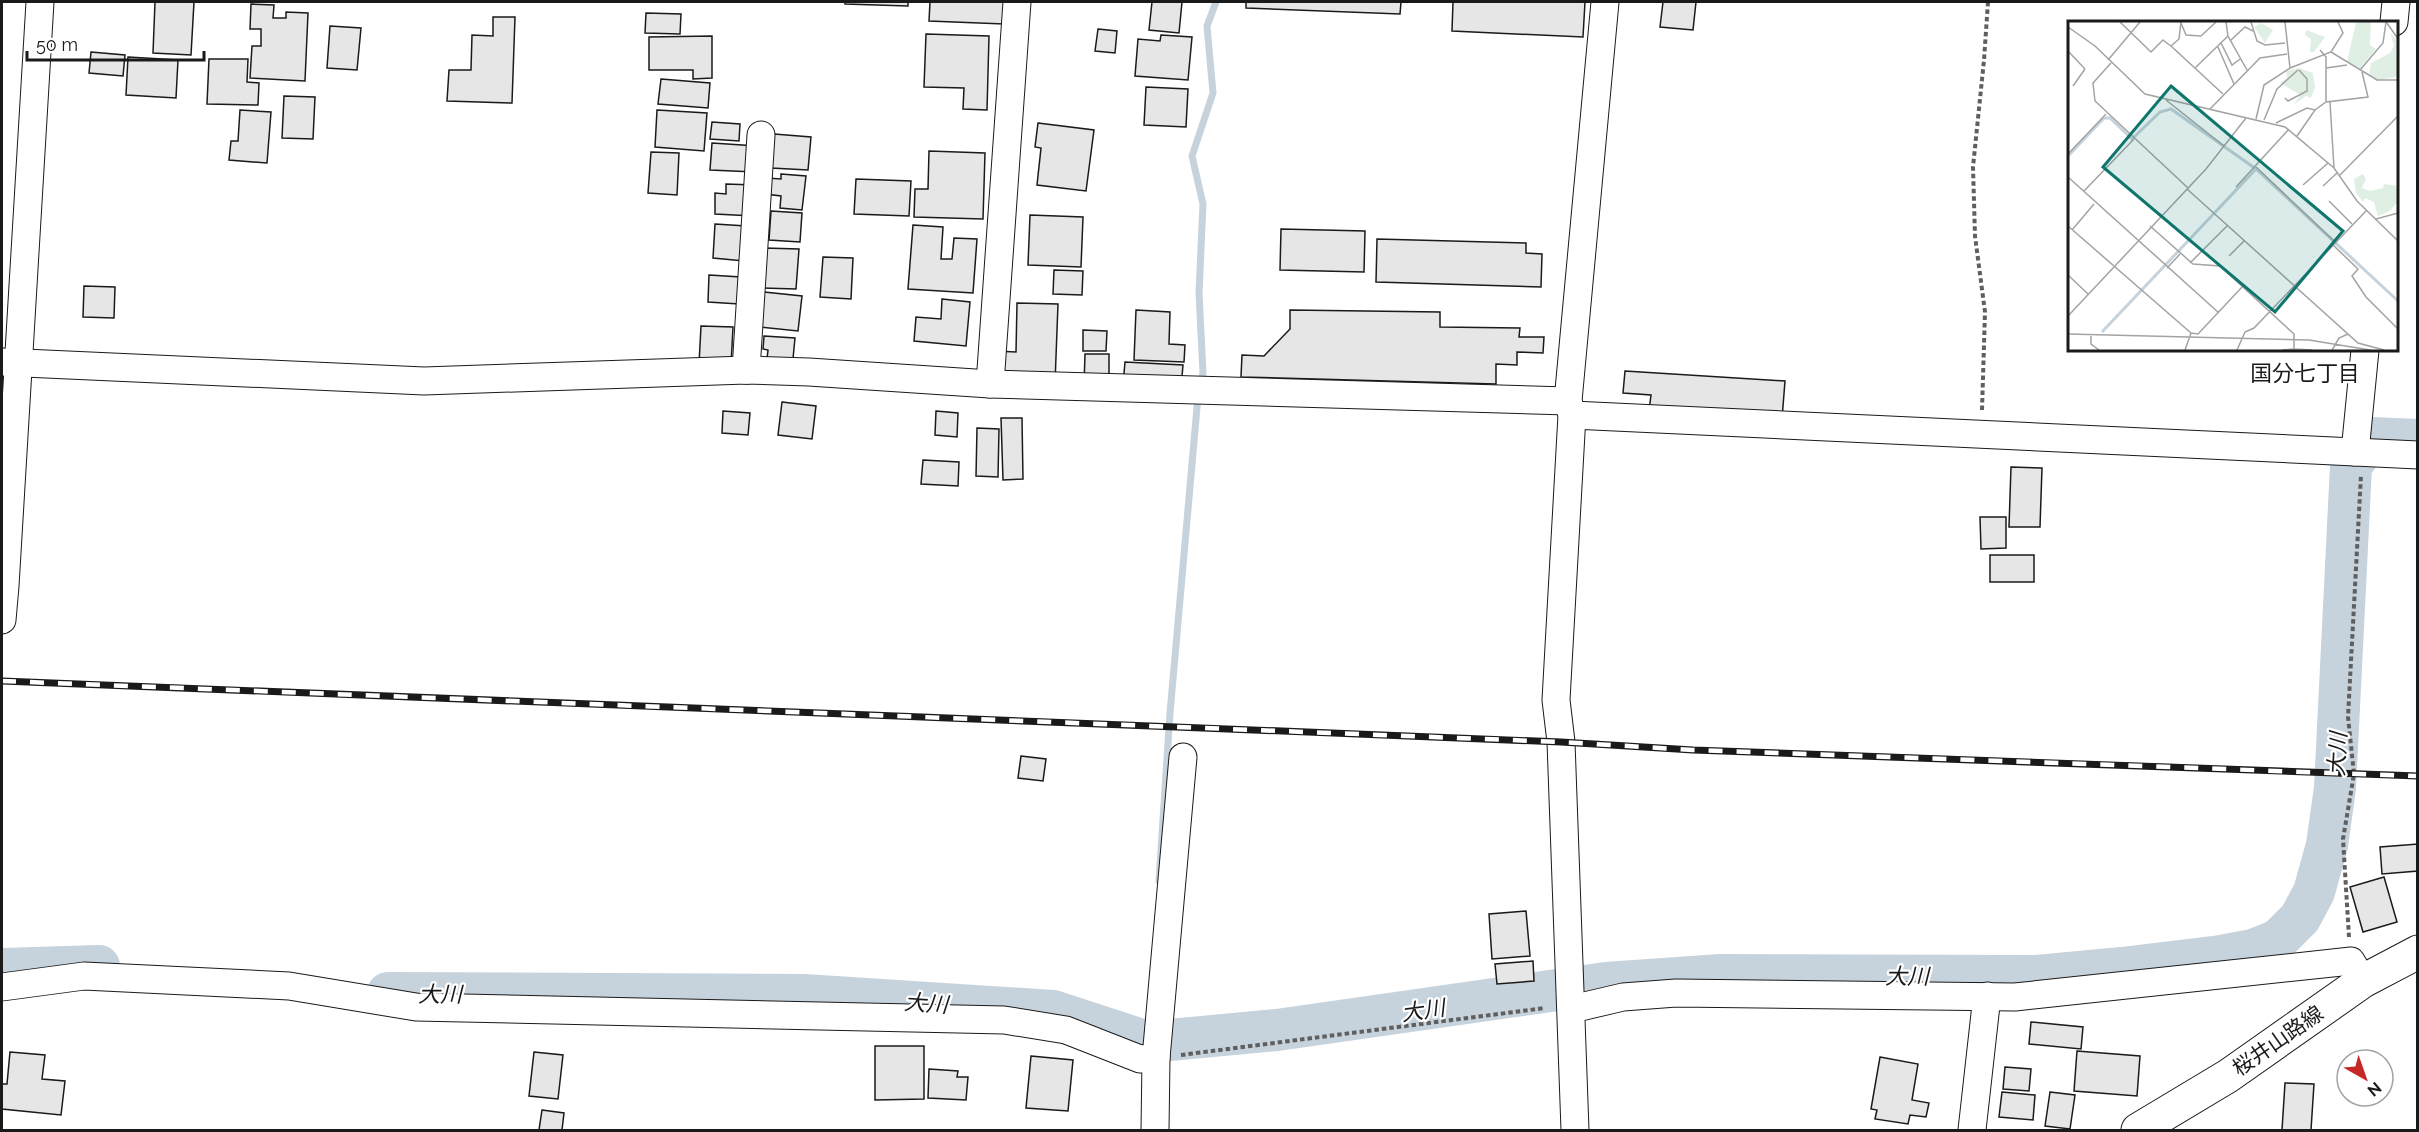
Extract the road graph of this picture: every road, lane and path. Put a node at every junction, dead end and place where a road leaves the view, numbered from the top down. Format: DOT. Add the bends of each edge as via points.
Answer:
graph roads {
  1 [pos="40,2"];
  2 [pos="1017,2"];
  3 [pos="1605,2"];
  4 [pos="1988,2"];
  5 [pos="2396,2"];
  6 [pos="2394,21"];
  7 [pos="761,135"];
  8 [pos="2365,351"];
  9 [pos="9,362"];
  10 [pos="746,370"];
  11 [pos="990,384"];
  12 [pos="1570,408"];
  13 [pos="1981,434"];
  14 [pos="2359,452"];
  15 [pos="2418,454"];
  16 [pos="2,620"];
  17 [pos="1183,758"];
  18 [pos="2418,952"];
  19 [pos="2357,971"];
  20 [pos="2,987"];
  21 [pos="1987,996"];
  22 [pos="1572,1009"];
  23 [pos="1156,1058"];
  24 [pos="1155,1131"];
  25 [pos="1575,1131"];
  26 [pos="1972,1131"];
  27 [pos="2138,1131"];
  1 -- 9 [label="street"];
  2 -- 11 [label="street"];
  3 -- 12 [label="street"];
  4 -- 13 [label="path" via="1973,167 1975,236 1985,312"];
  5 -- 6 [label="street"];
  7 -- 10 [label="street"];
  8 -- 14 [label="street"];
  9 -- 10 [label="street" via="424,381"];
  9 -- 16 [label="street"];
  10 -- 11 [label="street"];
  11 -- 12 [label="street"];
  12 -- 13 [label="street"];
  12 -- 22 [label="street" via="1556,700"];
  13 -- 14 [label="street"];
  14 -- 15 [label="street"];
  14 -- 19 [label="path" via="2348,717 2354,774 2343,839"];
  17 -- 23 [label="street"];
  18 -- 19 [label="main road, 桜井山路線"];
  19 -- 21 [label="street"];
  19 -- 27 [label="main road, 桜井山路線" via="2228,1076"];
  20 -- 23 [label="street" via="84,976 289,986 416,1007 1004,1020 1066,1030 1140,1059"];
  21 -- 22 [label="street" via="1676,993 1623,997"];
  21 -- 26 [label="street"];
  22 -- 23 [label="path" via="1556,1007"];
  22 -- 25 [label="street"];
  23 -- 24 [label="street"];
}
